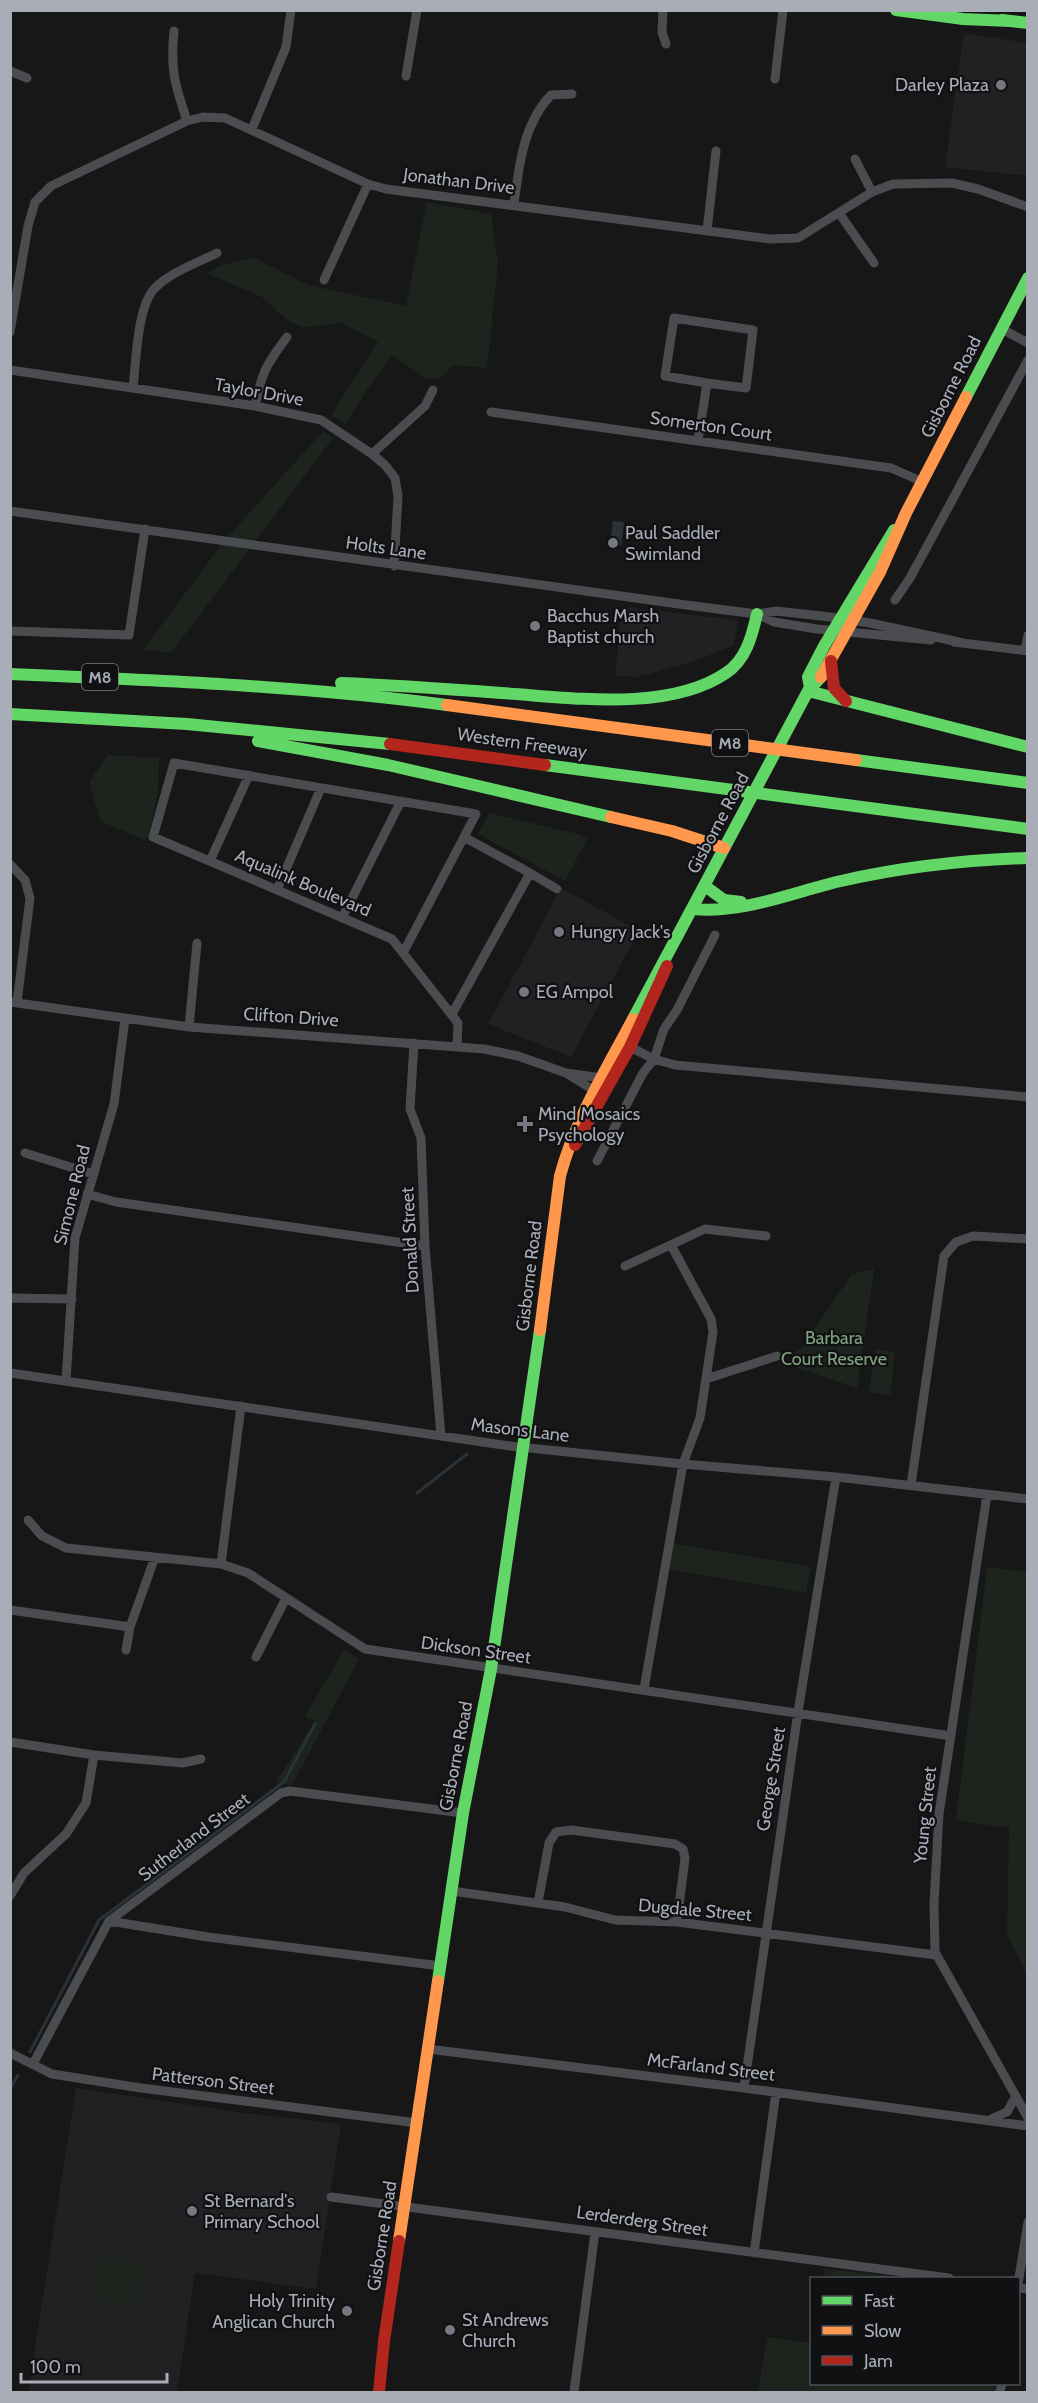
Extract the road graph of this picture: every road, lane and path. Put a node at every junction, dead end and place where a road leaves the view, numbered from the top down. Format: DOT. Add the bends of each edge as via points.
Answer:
graph roads {
  1 [pos="291,10"];
  2 [pos="417,10"];
  3 [pos="663,10"];
  4 [pos="783,10"];
  5 [pos="896,10"];
  6 [pos="937,10"];
  7 [pos="979,18"];
  8 [pos="1028,23"];
  9 [pos="174,31"];
  10 [pos="666,44"];
  11 [pos="10,71"];
  12 [pos="406,76"];
  13 [pos="27,78"];
  14 [pos="776,79"];
  15 [pos="572,94"];
  16 [pos="187,122"];
  17 [pos="252,129"];
  18 [pos="716,151"];
  19 [pos="855,159"];
  20 [pos="368,184"];
  21 [pos="872,192"];
  22 [pos="514,204"];
  23 [pos="1028,207"];
  24 [pos="839,213"];
  25 [pos="707,231"];
  26 [pos="217,253"];
  27 [pos="874,263"];
  28 [pos="1028,279"];
  29 [pos="324,280"];
  30 [pos="1002,329"];
  31 [pos="10,332"];
  32 [pos="287,337"];
  33 [pos="1028,343"];
  34 [pos="1028,360"];
  35 [pos="10,370"];
  36 [pos="706,383"];
  37 [pos="133,388"];
  38 [pos="433,390"];
  39 [pos="255,406"];
  40 [pos="491,412"];
  41 [pos="698,441"];
  42 [pos="372,454"];
  43 [pos="922,482"];
  44 [pos="10,511"];
  45 [pos="906,513"];
  46 [pos="145,529"];
  47 [pos="394,566"];
  48 [pos="895,600"];
  49 [pos="757,614"];
  50 [pos="839,618"];
  51 [pos="854,621"];
  52 [pos="10,631"];
  53 [pos="832,631"];
  54 [pos="848,633"];
  55 [pos="1028,635"];
  56 [pos="959,642"];
  57 [pos="1026,650"];
  58 [pos="831,660"];
  59 [pos="10,674"];
  60 [pos="190,681"];
  61 [pos="809,689"];
  62 [pos="847,701"];
  63 [pos="10,714"];
  64 [pos="102,718"];
  65 [pos="1028,747"];
  66 [pos="249,776"];
  67 [pos="1028,783"];
  68 [pos="321,788"];
  69 [pos="401,801"];
  70 [pos="1028,829"];
  71 [pos="464,837"];
  72 [pos="724,848"];
  73 [pos="1028,858"];
  74 [pos="210,861"];
  75 [pos="10,864"];
  76 [pos="530,873"];
  77 [pos="705,886"];
  78 [pos="557,889"];
  79 [pos="277,890"];
  80 [pos="757,902"];
  81 [pos="693,909"];
  82 [pos="342,918"];
  83 [pos="715,935"];
  84 [pos="197,943"];
  85 [pos="403,952"];
  86 [pos="14,1002"];
  87 [pos="452,1014"];
  88 [pos="125,1019"];
  89 [pos="189,1026"];
  90 [pos="414,1043"];
  91 [pos="625,1045"];
  92 [pos="457,1046"];
  93 [pos="654,1059"];
  94 [pos="566,1073"];
  95 [pos="606,1080"];
  96 [pos="599,1093"];
  97 [pos="1028,1097"];
  98 [pos="25,1153"];
  99 [pos="597,1161"];
  100 [pos="93,1174"];
  101 [pos="87,1194"];
  102 [pos="766,1236"];
  103 [pos="1028,1239"];
  104 [pos="671,1245"];
  105 [pos="425,1246"];
  106 [pos="625,1266"];
  107 [pos="10,1298"];
  108 [pos="72,1299"];
  109 [pos="777,1356"];
  110 [pos="10,1373"];
  111 [pos="706,1379"];
  112 [pos="66,1381"];
  113 [pos="241,1406"];
  114 [pos="441,1436"];
  115 [pos="524,1448"];
  116 [pos="683,1464"];
  117 [pos="836,1477"];
  118 [pos="911,1485"];
  119 [pos="987,1494"];
  120 [pos="1028,1499"];
  121 [pos="28,1520"];
  122 [pos="155,1557"];
  123 [pos="221,1564"];
  124 [pos="286,1598"];
  125 [pos="10,1610"];
  126 [pos="130,1627"];
  127 [pos="126,1650"];
  128 [pos="256,1657"];
  129 [pos="491,1669"];
  130 [pos="644,1689"];
  131 [pos="798,1712"];
  132 [pos="951,1736"];
  133 [pos="10,1742"];
  134 [pos="94,1755"];
  135 [pos="201,1759"];
  136 [pos="464,1813"];
  137 [pos="452,1891"];
  138 [pos="10,1896"];
  139 [pos="538,1903"];
  140 [pos="109,1921"];
  141 [pos="677,1922"];
  142 [pos="764,1934"];
  143 [pos="936,1955"];
  144 [pos="441,1966"];
  145 [pos="428,2049"];
  146 [pos="10,2053"];
  147 [pos="33,2064"];
  148 [pos="744,2088"];
  149 [pos="776,2092"];
  150 [pos="1016,2096"];
  151 [pos="1028,2118"];
  152 [pos="988,2120"];
  153 [pos="417,2123"];
  154 [pos="1028,2126"];
  155 [pos="330,2197"];
  156 [pos="404,2207"];
  157 [pos="1028,2222"];
  158 [pos="595,2232"];
  159 [pos="754,2253"];
  160 [pos="941,2277"];
  161 [pos="1019,2277"];
  162 [pos="384,2342"];
  163 [pos="379,2392"];
  164 [pos="388,2392"];
  165 [pos="573,2392"];
  1 -- 17 [label="street" via="286,47"];
  2 -- 12 [label="street"];
  3 -- 10 [label="street"];
  4 -- 14 [label="street"];
  5 -- 7 [label="main road"];
  6 -- 7 [label="main road"];
  7 -- 8 [label="main road"];
  9 -- 16 [label="street" via="173,76"];
  11 -- 13 [label="street"];
  15 -- 22 [label="street" via="552,95 543,104 521,150"];
  16 -- 17 [label="street, Jonathan Drive" via="213,116"];
  16 -- 31 [label="street, Jonathan Drive" via="51,186 35,202 27,226"];
  17 -- 20 [label="street, Jonathan Drive"];
  18 -- 25 [label="street"];
  19 -- 21 [label="street"];
  20 -- 22 [label="street, Jonathan Drive" via="459,200"];
  20 -- 29 [label="street"];
  21 -- 23 [label="street, Jonathan Drive" via="893,184 952,183"];
  21 -- 24 [label="street, Jonathan Drive"];
  22 -- 25 [label="street, Jonathan Drive"];
  24 -- 25 [label="street, Jonathan Drive" via="798,238 770,240"];
  24 -- 27 [label="street"];
  26 -- 37 [label="street" via="171,277 148,298"];
  28 -- 30 [label="main road, Gisborne Road"];
  30 -- 33 [label="street"];
  30 -- 43 [label="main road, Gisborne Road"];
  32 -- 39 [label="street" via="261,376"];
  34 -- 48 [label="street"];
  35 -- 37 [label="street, Taylor Drive"];
  36 -- 36 [label="street" via="746,387 753,330 674,318 665,376"];
  36 -- 41 [label="street"];
  37 -- 39 [label="street, Taylor Drive"];
  38 -- 42 [label="street" via="425,406"];
  39 -- 42 [label="street, Taylor Drive" via="321,420"];
  40 -- 41 [label="street, Somerton Court"];
  41 -- 43 [label="street, Somerton Court" via="891,468"];
  42 -- 47 [label="street, Taylor Drive" via="395,478 398,496"];
  43 -- 45 [label="main road, Gisborne Road"];
  44 -- 46 [label="street, Holts Lane"];
  45 -- 50 [label="main road, Gisborne Road"];
  45 -- 51 [label="main road, Gisborne Road" via="895,544"];
  46 -- 47 [label="street, Holts Lane"];
  46 -- 52 [label="street" via="129,634"];
  47 -- 49 [label="street, Holts Lane"];
  49 -- 50 [label="street, Holts Lane" via="776,611"];
  49 -- 53 [label="street, Holts Lane" via="774,622"];
  49 -- 60 [label="main road" via="748,646 735,666 695,686 649,697 565,697 262,680"];
  50 -- 51 [label="street, Holts Lane"];
  50 -- 53 [label="main road, Gisborne Road"];
  51 -- 54 [label="main road, Gisborne Road"];
  51 -- 56 [label="street, Holts Lane"];
  53 -- 54 [label="street, Holts Lane"];
  53 -- 61 [label="main road, Gisborne Road" via="808,677"];
  54 -- 56 [label="street, Holts Lane"];
  54 -- 58 [label="main road, Gisborne Road"];
  55 -- 57 [label="street"];
  56 -- 57 [label="street, Holts Lane"];
  58 -- 61 [label="main road, Gisborne Road" via="818,683"];
  58 -- 62 [label="main road" via="834,688"];
  59 -- 60 [label="main road, Western Freeway / M8"];
  60 -- 67 [label="main road, Western Freeway / M8" via="432,703"];
  61 -- 62 [label="main road"];
  61 -- 72 [label="main road, Gisborne Road"];
  62 -- 65 [label="main road"];
  63 -- 64 [label="main road, Western Freeway / M8"];
  64 -- 70 [label="main road, Western Freeway / M8" via="374,742"];
  64 -- 72 [label="main road" via="379,763 672,831"];
  66 -- 68 [label="street"];
  66 -- 74 [label="street"];
  66 -- 74 [label="street, Aqualink Boulevard" via="174,763 153,837"];
  68 -- 69 [label="street"];
  68 -- 79 [label="street"];
  69 -- 71 [label="street" via="476,814"];
  69 -- 82 [label="street"];
  71 -- 76 [label="street"];
  71 -- 85 [label="street"];
  72 -- 77 [label="main road, Gisborne Road"];
  73 -- 80 [label="main road" via="907,869"];
  74 -- 79 [label="street, Aqualink Boulevard"];
  75 -- 86 [label="street" via="25,880 30,898"];
  76 -- 78 [label="street"];
  76 -- 87 [label="street"];
  77 -- 80 [label="main road" via="724,900"];
  77 -- 81 [label="main road, Gisborne Road"];
  79 -- 82 [label="street, Aqualink Boulevard"];
  80 -- 81 [label="main road" via="707,911"];
  81 -- 91 [label="main road, Gisborne Road" via="660,985"];
  82 -- 85 [label="street, Aqualink Boulevard" via="392,939"];
  83 -- 93 [label="street" via="664,1029"];
  84 -- 89 [label="street"];
  85 -- 87 [label="street, Aqualink Boulevard"];
  86 -- 88 [label="street, Clifton Drive"];
  87 -- 92 [label="street, Aqualink Boulevard" via="458,1023"];
  88 -- 89 [label="street, Clifton Drive"];
  88 -- 100 [label="street, Simone Road" via="114,1104"];
  89 -- 90 [label="street, Clifton Drive"];
  90 -- 92 [label="street, Clifton Drive"];
  90 -- 105 [label="street, Donald Street" via="410,1109 421,1138"];
  91 -- 93 [label="street"];
  91 -- 95 [label="main road, Gisborne Road"];
  92 -- 94 [label="street, Clifton Drive" via="518,1056"];
  93 -- 97 [label="street" via="675,1065"];
  93 -- 99 [label="street" via="643,1072"];
  94 -- 95 [label="street"];
  94 -- 96 [label="street"];
  95 -- 96 [label="main road, Gisborne Road"];
  96 -- 115 [label="main road, Gisborne Road" via="560,1176"];
  98 -- 100 [label="street"];
  100 -- 101 [label="street, Simone Road"];
  101 -- 105 [label="street" via="116,1202"];
  101 -- 108 [label="street, Simone Road" via="75,1238"];
  102 -- 104 [label="street" via="705,1229"];
  103 -- 118 [label="street" via="973,1236 956,1242 944,1256"];
  104 -- 106 [label="street"];
  104 -- 111 [label="street" via="711,1319 713,1332"];
  105 -- 114 [label="street, Donald Street"];
  107 -- 108 [label="street"];
  108 -- 112 [label="street, Simone Road"];
  109 -- 111 [label="street"];
  110 -- 112 [label="street, Masons Lane"];
  111 -- 116 [label="street" via="700,1418"];
  112 -- 113 [label="street, Masons Lane"];
  113 -- 114 [label="street, Masons Lane"];
  113 -- 123 [label="street"];
  114 -- 115 [label="street, Masons Lane"];
  115 -- 116 [label="street, Masons Lane"];
  115 -- 129 [label="main road, Gisborne Road"];
  116 -- 117 [label="street, Masons Lane"];
  116 -- 130 [label="street"];
  117 -- 118 [label="street, Masons Lane"];
  117 -- 131 [label="street, George Street"];
  118 -- 119 [label="street, Masons Lane"];
  119 -- 120 [label="street, Masons Lane"];
  119 -- 132 [label="street, Young Street"];
  121 -- 122 [label="street, Dickson Street" via="42,1536 66,1548"];
  122 -- 123 [label="street, Dickson Street"];
  122 -- 126 [label="street"];
  123 -- 124 [label="street, Dickson Street" via="248,1573"];
  124 -- 128 [label="street"];
  124 -- 129 [label="street, Dickson Street" via="365,1649"];
  125 -- 126 [label="street"];
  126 -- 127 [label="street"];
  129 -- 130 [label="street, Dickson Street"];
  129 -- 136 [label="main road, Gisborne Road"];
  130 -- 131 [label="street, Dickson Street"];
  131 -- 132 [label="street, Dickson Street"];
  131 -- 142 [label="street, George Street"];
  132 -- 143 [label="street, Young Street" via="939,1814 934,1904"];
  133 -- 134 [label="street"];
  134 -- 135 [label="street" via="182,1763"];
  134 -- 138 [label="street" via="86,1803 66,1834 24,1873"];
  136 -- 137 [label="main road, Gisborne Road"];
  136 -- 140 [label="street, Sutherland Street" via="282,1792"];
  137 -- 139 [label="street, Dugdale Street"];
  137 -- 144 [label="main road, Gisborne Road"];
  139 -- 141 [label="street, Dugdale Street" via="615,1920"];
  139 -- 141 [label="street" via="549,1843 556,1832 571,1830 675,1844 683,1849 685,1858"];
  140 -- 144 [label="street"];
  140 -- 147 [label="street, Sutherland Street"];
  141 -- 142 [label="street, Dugdale Street"];
  142 -- 143 [label="street, Dugdale Street"];
  142 -- 148 [label="street, George Street"];
  143 -- 150 [label="street, Young Street"];
  144 -- 145 [label="main road, Gisborne Road"];
  145 -- 148 [label="street, McFarland Street"];
  145 -- 153 [label="main road, Gisborne Road"];
  146 -- 147 [label="street, Patterson Street"];
  147 -- 153 [label="street, Patterson Street" via="52,2074 141,2088"];
  148 -- 149 [label="street, McFarland Street"];
  149 -- 152 [label="street, McFarland Street"];
  149 -- 159 [label="street"];
  150 -- 151 [label="street, Young Street"];
  150 -- 152 [label="street" via="1006,2112"];
  152 -- 154 [label="street, McFarland Street"];
  153 -- 156 [label="main road, Gisborne Road"];
  155 -- 156 [label="street, Lerderderg Street"];
  156 -- 158 [label="street, Lerderderg Street"];
  156 -- 162 [label="main road, Gisborne Road"];
  157 -- 161 [label="street"];
  158 -- 159 [label="street, Lerderderg Street"];
  158 -- 165 [label="street"];
  159 -- 160 [label="street, Lerderderg Street"];
  162 -- 163 [label="main road, Gisborne Road"];
  162 -- 164 [label="main road, Gisborne Road"];
}
